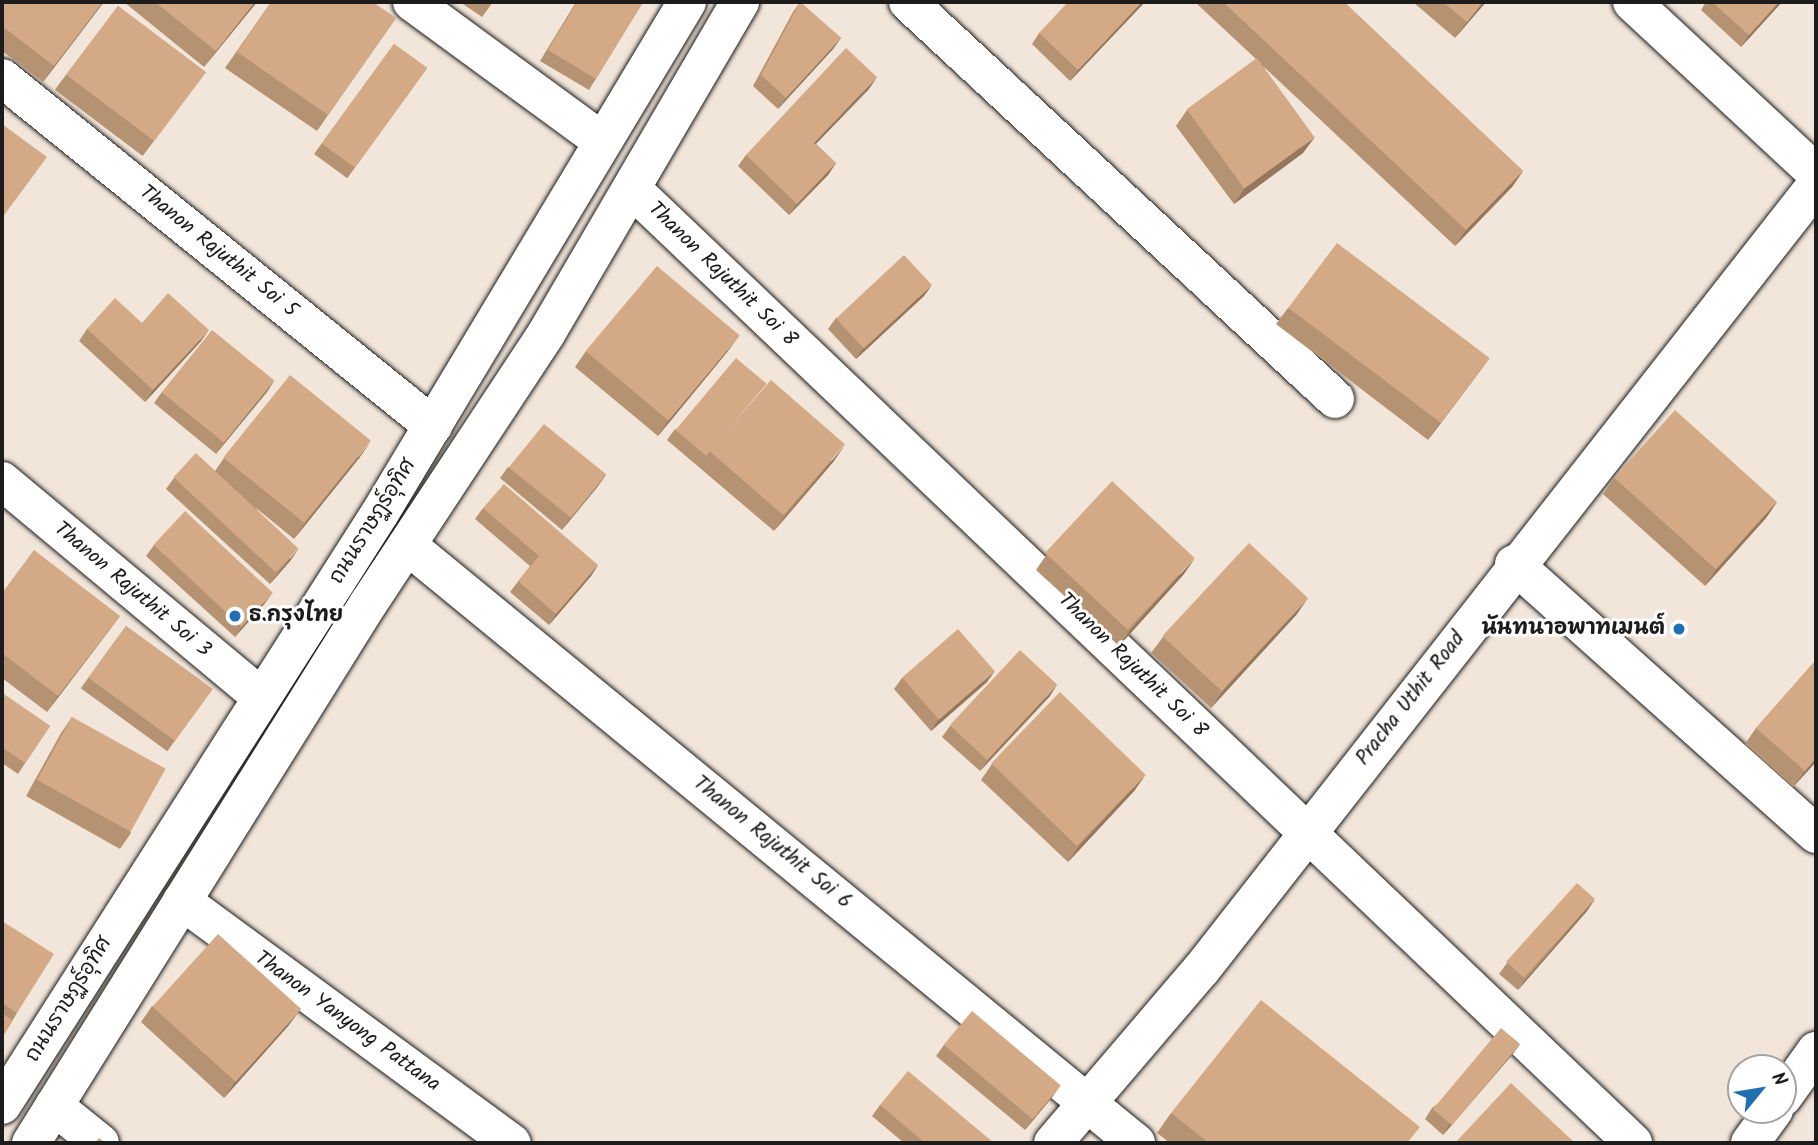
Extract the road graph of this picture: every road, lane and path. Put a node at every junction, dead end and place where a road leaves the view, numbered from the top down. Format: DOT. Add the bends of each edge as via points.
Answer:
graph roads {
  1 [pos="412,2"];
  2 [pos="687,2"];
  3 [pos="740,2"];
  4 [pos="908,2"];
  5 [pos="1632,2"];
  6 [pos="2,78"];
  7 [pos="602,141"];
  8 [pos="1816,173"];
  9 [pos="1816,185"];
  10 [pos="632,189"];
  11 [pos="1335,399"];
  12 [pos="433,426"];
  13 [pos="2,481"];
  14 [pos="407,545"];
  15 [pos="1514,564"];
  16 [pos="266,691"];
  17 [pos="1307,833"];
  18 [pos="1816,834"];
  19 [pos="148,876"];
  20 [pos="183,901"];
  21 [pos="1816,1051"];
  22 [pos="1797,1077"];
  23 [pos="1089,1101"];
  24 [pos="2,1105"];
  25 [pos="54,1106"];
  26 [pos="1764,1124"];
  27 [pos="31,1143"];
  28 [pos="100,1143"];
  29 [pos="512,1143"];
  30 [pos="1053,1143"];
  31 [pos="1136,1143"];
  32 [pos="1633,1143"];
  33 [pos="1750,1143"];
  1 -- 7 [label="street"];
  2 -- 7 [label="street, ถนนราษฏร์อุทิศ"];
  3 -- 10 [label="street"];
  4 -- 11 [label="street"];
  5 -- 8 [label="street"];
  6 -- 12 [label="street, Thanon Rajuthit Soi 5"];
  7 -- 12 [label="street, ถนนราษฏร์อุทิศ"];
  9 -- 15 [label="street, Pracha Uthit Road"];
  10 -- 14 [label="street" via="546,334"];
  10 -- 17 [label="street, Thanon Rajuthit Soi 8"];
  12 -- 16 [label="street, ถนนราษฏร์อุทิศ"];
  13 -- 16 [label="street, Thanon Rajuthit Soi 3" via="253,690"];
  14 -- 20 [label="street"];
  14 -- 23 [label="street, Thanon Rajuthit Soi 6"];
  15 -- 17 [label="street, Pracha Uthit Road"];
  15 -- 18 [label="street"];
  16 -- 19 [label="street, ถนนราษฏร์อุทิศ"];
  17 -- 23 [label="street, Pracha Uthit Road"];
  17 -- 32 [label="street, Thanon Rajuthit Soi 8"];
  19 -- 20 [label="street, Thanon Yanyong Pattana"];
  19 -- 24 [label="street, ถนนราษฏร์อุทิศ"];
  20 -- 25 [label="street"];
  20 -- 29 [label="street, Thanon Yanyong Pattana"];
  21 -- 22 [label="street"];
  23 -- 30 [label="street, Pracha Uthit Road"];
  23 -- 31 [label="street, Thanon Rajuthit Soi 6"];
  25 -- 27 [label="street"];
  25 -- 28 [label="street"];
  26 -- 33 [label="street"];
}
